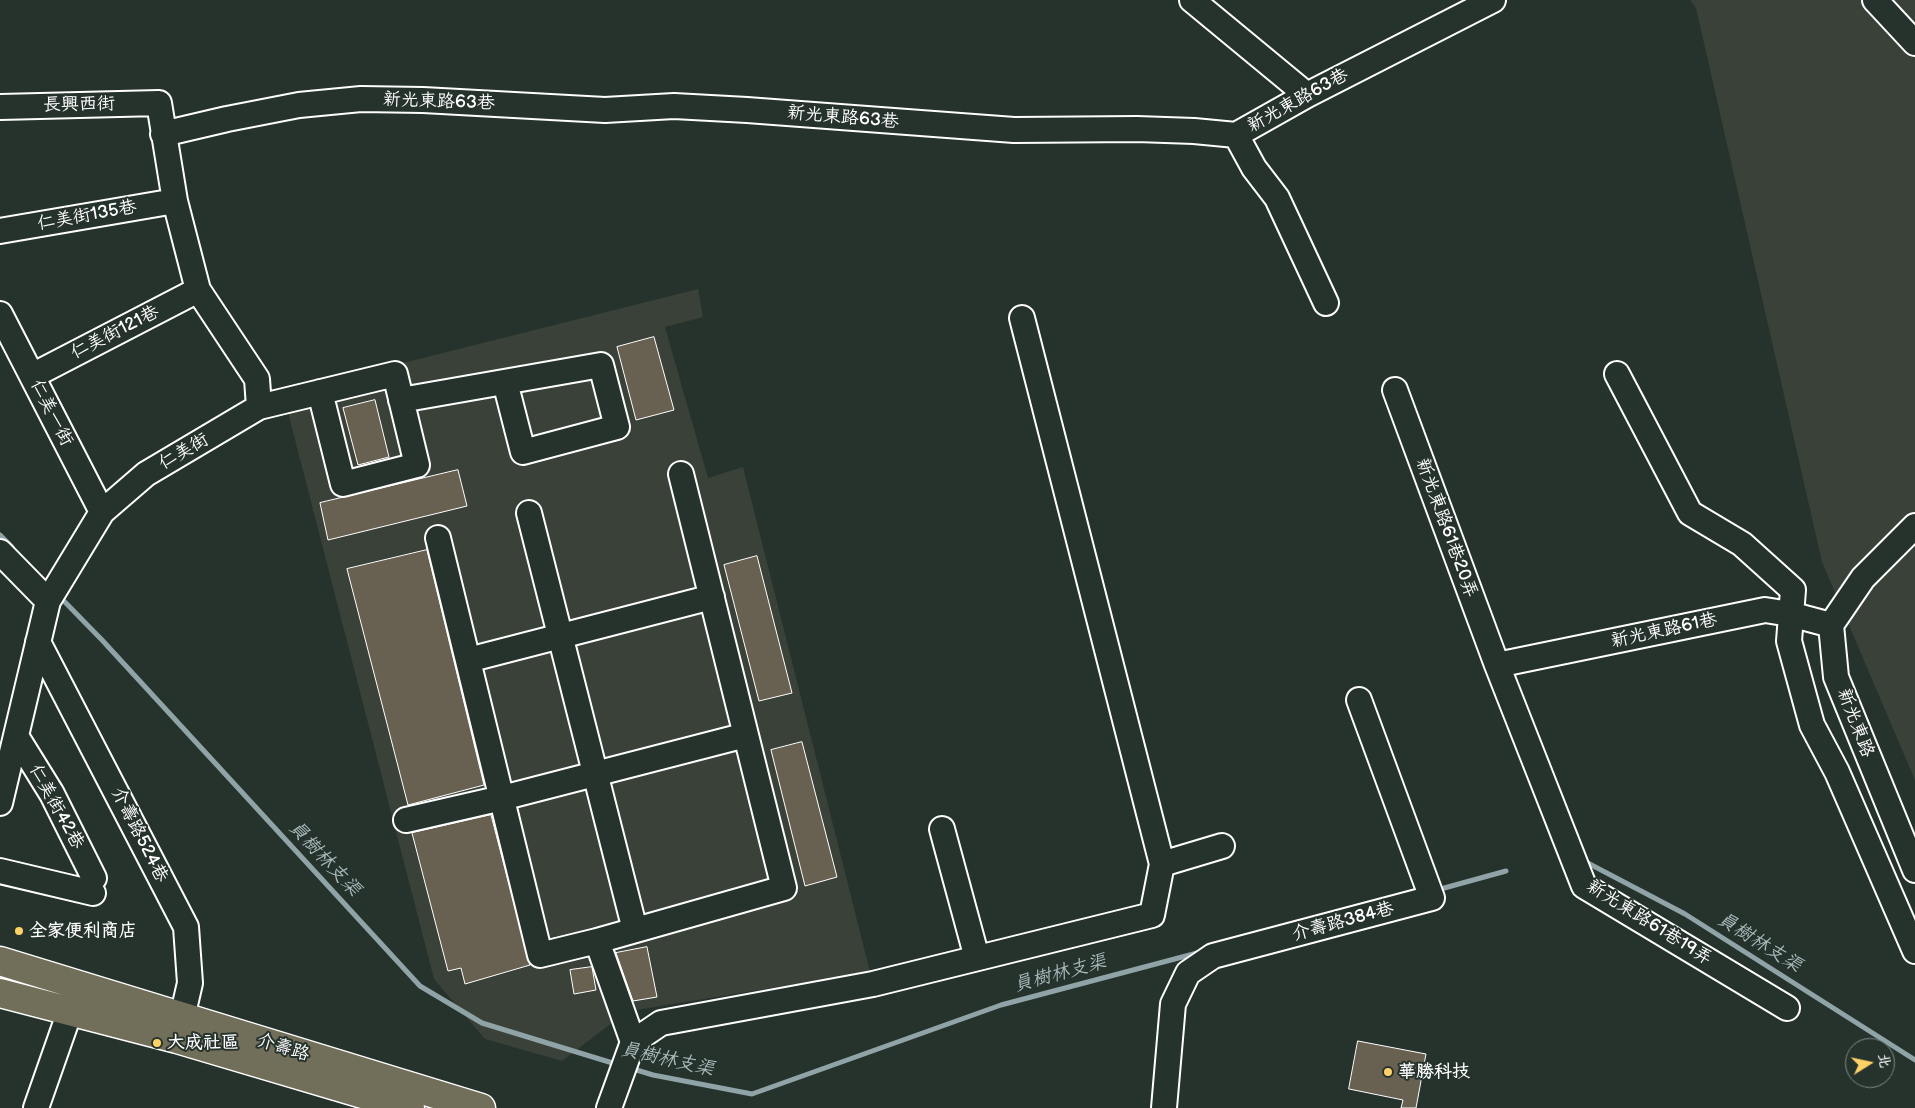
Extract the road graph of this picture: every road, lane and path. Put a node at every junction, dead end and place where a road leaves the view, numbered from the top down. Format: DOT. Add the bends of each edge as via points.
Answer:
graph roads {
  1 [pos="1192,0"];
  2 [pos="1493,0"];
  3 [pos="1875,0"];
  4 [pos="1915,43"];
  5 [pos="1306,94"];
  6 [pos="0,107"];
  7 [pos="162,134"];
  8 [pos="1236,135"];
  9 [pos="175,201"];
  10 [pos="0,231"];
  11 [pos="198,290"];
  12 [pos="1326,304"];
  13 [pos="0,314"];
  14 [pos="1022,318"];
  15 [pos="1617,374"];
  16 [pos="32,376"];
  17 [pos="505,382"];
  18 [pos="1395,390"];
  19 [pos="320,392"];
  20 [pos="401,400"];
  21 [pos="259,408"];
  22 [pos="681,474"];
  23 [pos="102,512"];
  24 [pos="530,513"];
  25 [pos="1915,526"];
  26 [pos="438,538"];
  27 [pos="0,552"];
  28 [pos="52,594"];
  29 [pos="712,597"];
  30 [pos="1790,614"];
  31 [pos="1830,625"];
  32 [pos="560,635"];
  33 [pos="38,642"];
  34 [pos="468,660"];
  35 [pos="1497,664"];
  36 [pos="1359,700"];
  37 [pos="746,734"];
  38 [pos="16,736"];
  39 [pos="3,774"];
  40 [pos="596,774"];
  41 [pos="502,798"];
  42 [pos="0,803"];
  43 [pos="406,820"];
  44 [pos="942,829"];
  45 [pos="1222,846"];
  46 [pos="1162,864"];
  47 [pos="1915,870"];
  48 [pos="0,871"];
  49 [pos="635,930"];
  50 [pos="597,941"];
  51 [pos="1915,950"];
  52 [pos="977,958"];
  53 [pos="0,961"];
  54 [pos="0,992"];
  55 [pos="74,997"];
  56 [pos="1787,1008"];
  57 [pos="179,1028"];
  58 [pos="633,1042"];
  59 [pos="434,1101"];
  60 [pos="36,1108"];
  61 [pos="410,1108"];
  62 [pos="481,1108"];
  63 [pos="609,1108"];
  64 [pos="1164,1108"];
  1 -- 5 [label="street"];
  2 -- 5 [label="street, 新光東路63巷"];
  3 -- 4 [label="street"];
  5 -- 8 [label="street, 新光東路63巷"];
  6 -- 7 [label="street, 長興西街" via="159,103"];
  7 -- 8 [label="street, 新光東路63巷" via="300,105 360,99 604,110 674,106 1014,130 1137,129"];
  7 -- 9 [label="street"];
  8 -- 12 [label="street" via="1254,168 1277,198"];
  9 -- 10 [label="street, 仁美街135巷"];
  9 -- 11 [label="street"];
  11 -- 16 [label="street, 仁美街121巷"];
  11 -- 21 [label="street" via="256,378"];
  13 -- 16 [label="street, 仁美一街"];
  14 -- 46 [label="street"];
  15 -- 30 [label="street" via="1690,513 1742,544 1793,590"];
  16 -- 23 [label="street, 仁美一街"];
  17 -- 20 [label="street" via="523,452 617,427 601,365"];
  18 -- 35 [label="street, 新光東路61巷20弄"];
  19 -- 20 [label="street, 仁美街" via="395,374"];
  19 -- 20 [label="street" via="344,484 417,465"];
  19 -- 21 [label="street, 仁美街"];
  21 -- 23 [label="street, 仁美街" via="146,474"];
  22 -- 29 [label="street"];
  23 -- 28 [label="street, 仁美街"];
  24 -- 32 [label="street"];
  25 -- 31 [label="street" via="1863,578"];
  26 -- 34 [label="street"];
  27 -- 28 [label="street"];
  28 -- 33 [label="street, 仁美街"];
  29 -- 32 [label="street"];
  29 -- 37 [label="street"];
  30 -- 31 [label="street, 新光東路61巷"];
  30 -- 35 [label="street, 新光東路61巷" via="1765,610"];
  30 -- 51 [label="street" via="1789,640 1812,725 1837,772"];
  31 -- 47 [label="street, 新光東路" via="1836,676"];
  32 -- 34 [label="street"];
  32 -- 40 [label="street"];
  33 -- 38 [label="street, 仁美街"];
  33 -- 57 [label="street, 介壽路524巷" via="186,927 190,983"];
  34 -- 41 [label="street"];
  35 -- 56 [label="street, 新光東路61巷19弄" via="1584,886"];
  36 -- 64 [label="street, 介壽路384巷" via="1432,898 1213,956 1188,973 1173,1004"];
  37 -- 40 [label="street"];
  37 -- 49 [label="street" via="784,888"];
  38 -- 39 [label="street, 仁美街"];
  38 -- 48 [label="street, 仁美街42巷" via="52,794 94,886"];
  39 -- 42 [label="street, 仁美街"];
  40 -- 41 [label="street"];
  40 -- 49 [label="street"];
  41 -- 43 [label="street"];
  41 -- 50 [label="street" via="540,955"];
  44 -- 52 [label="street"];
  45 -- 46 [label="street"];
  46 -- 52 [label="street" via="1152,915"];
  49 -- 50 [label="street"];
  50 -- 58 [label="street"];
  52 -- 58 [label="street" via="873,984 661,1023"];
  53 -- 55 [label="main road, 介壽路"];
  54 -- 55 [label="main road, 介壽路"];
  55 -- 57 [label="main road, 介壽路"];
  55 -- 60 [label="street"];
  57 -- 59 [label="main road, 介壽路"];
  57 -- 61 [label="main road, 介壽路"];
  58 -- 63 [label="street"];
  59 -- 62 [label="main road, 介壽路"];
}
